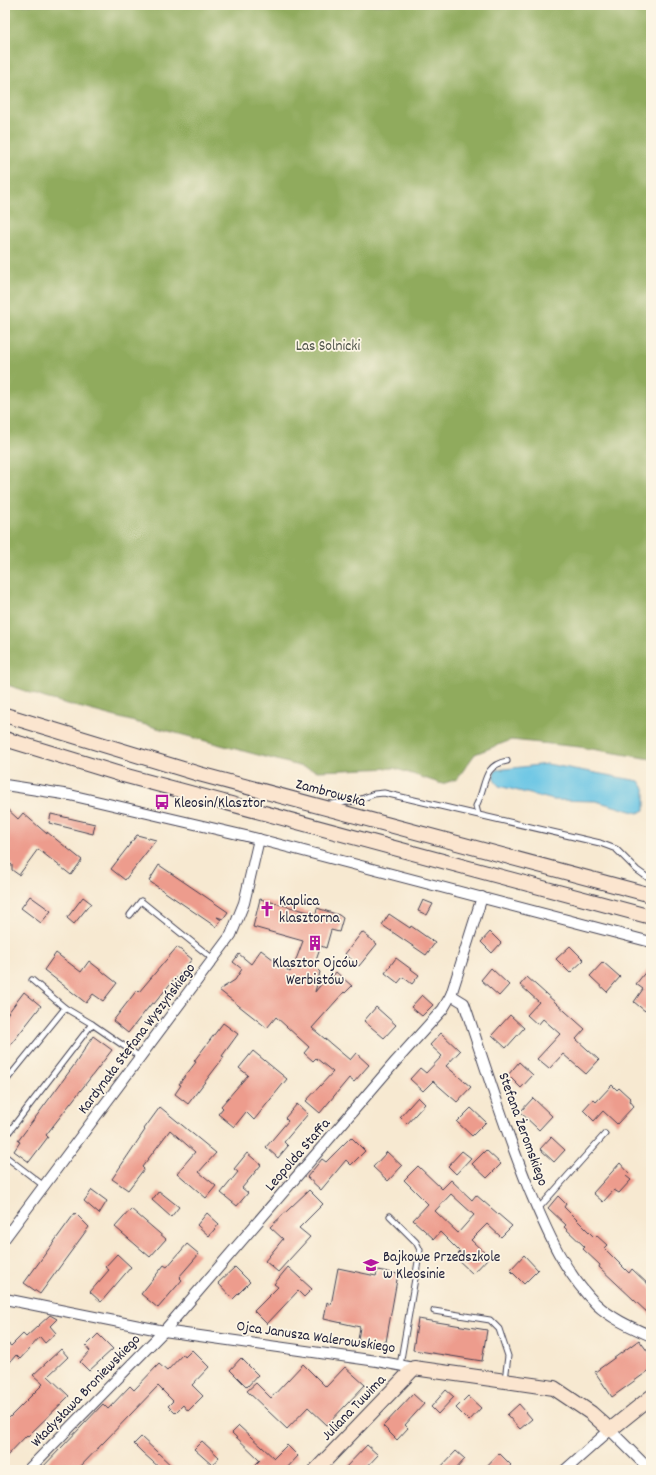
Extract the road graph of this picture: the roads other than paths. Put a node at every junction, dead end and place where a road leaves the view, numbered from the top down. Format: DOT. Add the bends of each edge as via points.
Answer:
graph roads {
  1 [pos="5,715"];
  2 [pos="5,739"];
  3 [pos="507,761"];
  4 [pos="5,785"];
  5 [pos="318,806"];
  6 [pos="478,814"];
  7 [pos="259,839"];
  8 [pos="651,880"];
  9 [pos="651,894"];
  10 [pos="482,897"];
  11 [pos="130,915"];
  12 [pos="651,917"];
  13 [pos="651,942"];
  14 [pos="213,959"];
  15 [pos="32,980"];
  16 [pos="451,995"];
  17 [pos="65,1008"];
  18 [pos="92,1024"];
  19 [pos="140,1057"];
  20 [pos="5,1082"];
  21 [pos="605,1134"];
  22 [pos="5,1137"];
  23 [pos="5,1156"];
  24 [pos="44,1186"];
  25 [pos="538,1209"];
  26 [pos="390,1216"];
  27 [pos="5,1238"];
  28 [pos="5,1299"];
  29 [pos="434,1311"];
  30 [pos="164,1331"];
  31 [pos="651,1336"];
  32 [pos="400,1365"];
  33 [pos="414,1368"];
  34 [pos="505,1381"];
  35 [pos="651,1397"];
  36 [pos="610,1430"];
  37 [pos="28,1470"];
  38 [pos="316,1470"];
  39 [pos="565,1470"];
  40 [pos="650,1470"];
  1 -- 5 [label="main road, Zambrowska" via="192,772"];
  2 -- 12 [label="main road" via="123,775"];
  3 -- 6 [label="lane" via="496,764 487,773 476,806"];
  4 -- 7 [label="street" via="70,795"];
  5 -- 6 [label="lane" via="356,801 384,793"];
  5 -- 9 [label="main road, Zambrowska"];
  6 -- 8 [label="lane" via="616,849"];
  7 -- 10 [label="street"];
  7 -- 14 [label="street, Kardynała Stefana Wyszyńskiego" via="244,904 231,935"];
  10 -- 13 [label="street"];
  10 -- 16 [label="street"];
  11 -- 14 [label="lane" via="141,901"];
  14 -- 19 [label="street, Kardynała Stefana Wyszyńskiego"];
  15 -- 17 [label="lane"];
  16 -- 25 [label="street, Stefana Żeromskiego" via="464,1003 516,1156"];
  16 -- 30 [label="street, Leopolda Staffa" via="443,1009"];
  17 -- 18 [label="lane"];
  17 -- 20 [label="lane"];
  18 -- 19 [label="lane"];
  18 -- 22 [label="lane"];
  19 -- 24 [label="street, Kardynała Stefana Wyszyńskiego"];
  21 -- 25 [label="lane"];
  23 -- 24 [label="lane"];
  24 -- 27 [label="street, Kardynała Stefana Wyszyńskiego"];
  25 -- 31 [label="street, Stefana Żeromskiego" via="568,1271 595,1303 621,1323"];
  26 -- 32 [label="lane" via="416,1242 420,1250"];
  28 -- 30 [label="street, Ojca Janusza Walerowskiego"];
  29 -- 34 [label="lane" via="490,1320 499,1329 508,1356"];
  30 -- 32 [label="street, Ojca Janusza Walerowskiego"];
  30 -- 37 [label="street, Władysława Broniewskiego"];
  32 -- 33 [label="street, Ojca Janusza Walerowskiego"];
  33 -- 34 [label="main road, Ojca Janusza Walerowskiego"];
  33 -- 38 [label="main road, Juliana Tuwima"];
  34 -- 36 [label="main road, Ojca Janusza Walerowskiego" via="554,1388 591,1413"];
  35 -- 36 [label="main road"];
  36 -- 39 [label="street"];
  36 -- 40 [label="street"];
}
